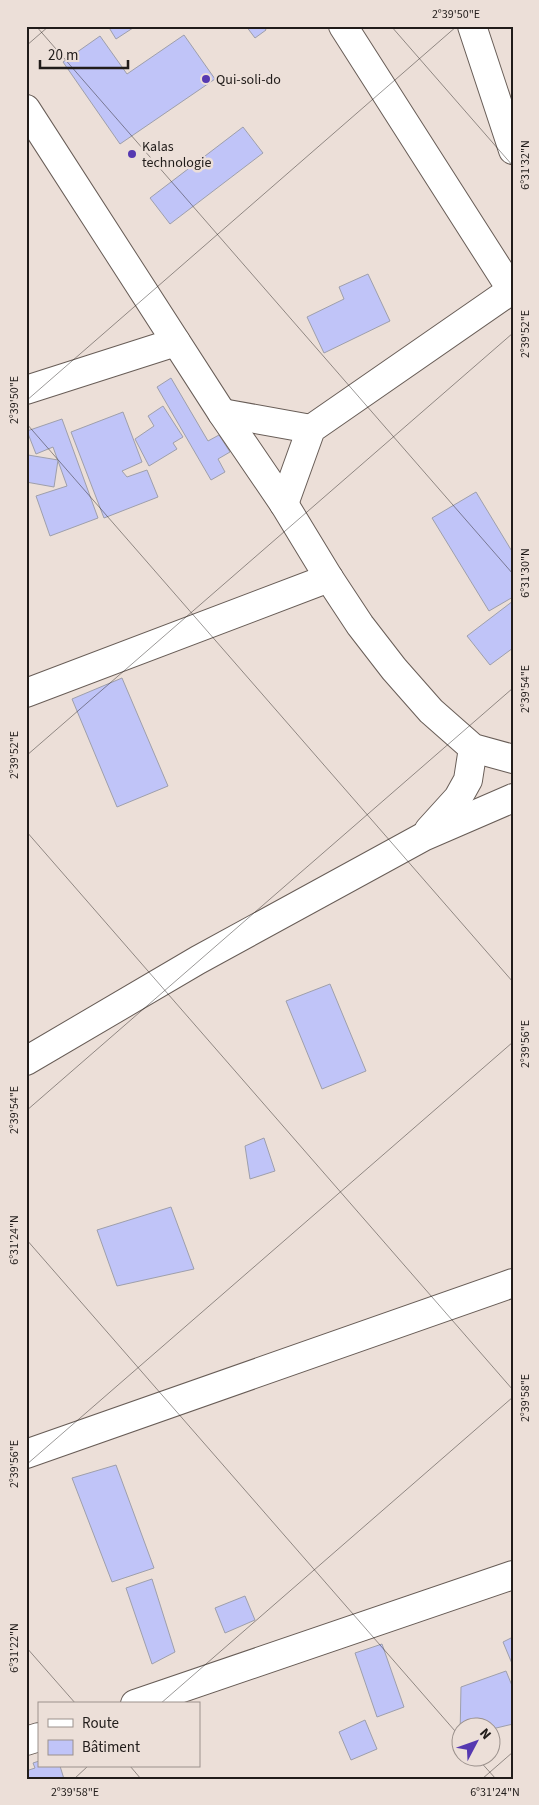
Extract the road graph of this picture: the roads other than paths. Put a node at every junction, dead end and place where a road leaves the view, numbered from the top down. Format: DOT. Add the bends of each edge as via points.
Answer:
graph roads {
  1 [pos="343,26"];
  2 [pos="472,26"];
  3 [pos="26,109"];
  4 [pos="513,150"];
  5 [pos="512,289"];
  6 [pos="176,342"];
  7 [pos="26,390"];
  8 [pos="222,414"];
  9 [pos="311,428"];
  10 [pos="284,504"];
  11 [pos="329,578"];
  12 [pos="26,693"];
  13 [pos="473,748"];
  14 [pos="513,759"];
  15 [pos="513,798"];
  16 [pos="423,837"];
  17 [pos="26,1061"];
  18 [pos="513,1283"];
  19 [pos="26,1454"];
  20 [pos="513,1575"];
  21 [pos="141,1702"];
  22 [pos="38,1737"];
  23 [pos="26,1741"];
  1 -- 5 [label="street"];
  2 -- 4 [label="street"];
  3 -- 6 [label="street"];
  5 -- 9 [label="street"];
  6 -- 7 [label="street"];
  6 -- 8 [label="street"];
  8 -- 9 [label="street"];
  8 -- 10 [label="street"];
  9 -- 10 [label="street"];
  10 -- 11 [label="street"];
  11 -- 12 [label="street"];
  11 -- 13 [label="street" via="394,669 431,711"];
  13 -- 14 [label="street"];
  13 -- 16 [label="street" via="468,780 458,798"];
  15 -- 16 [label="street"];
  16 -- 17 [label="street" via="198,960"];
  18 -- 19 [label="street"];
  20 -- 21 [label="street"];
  22 -- 23 [label="street"];
}
